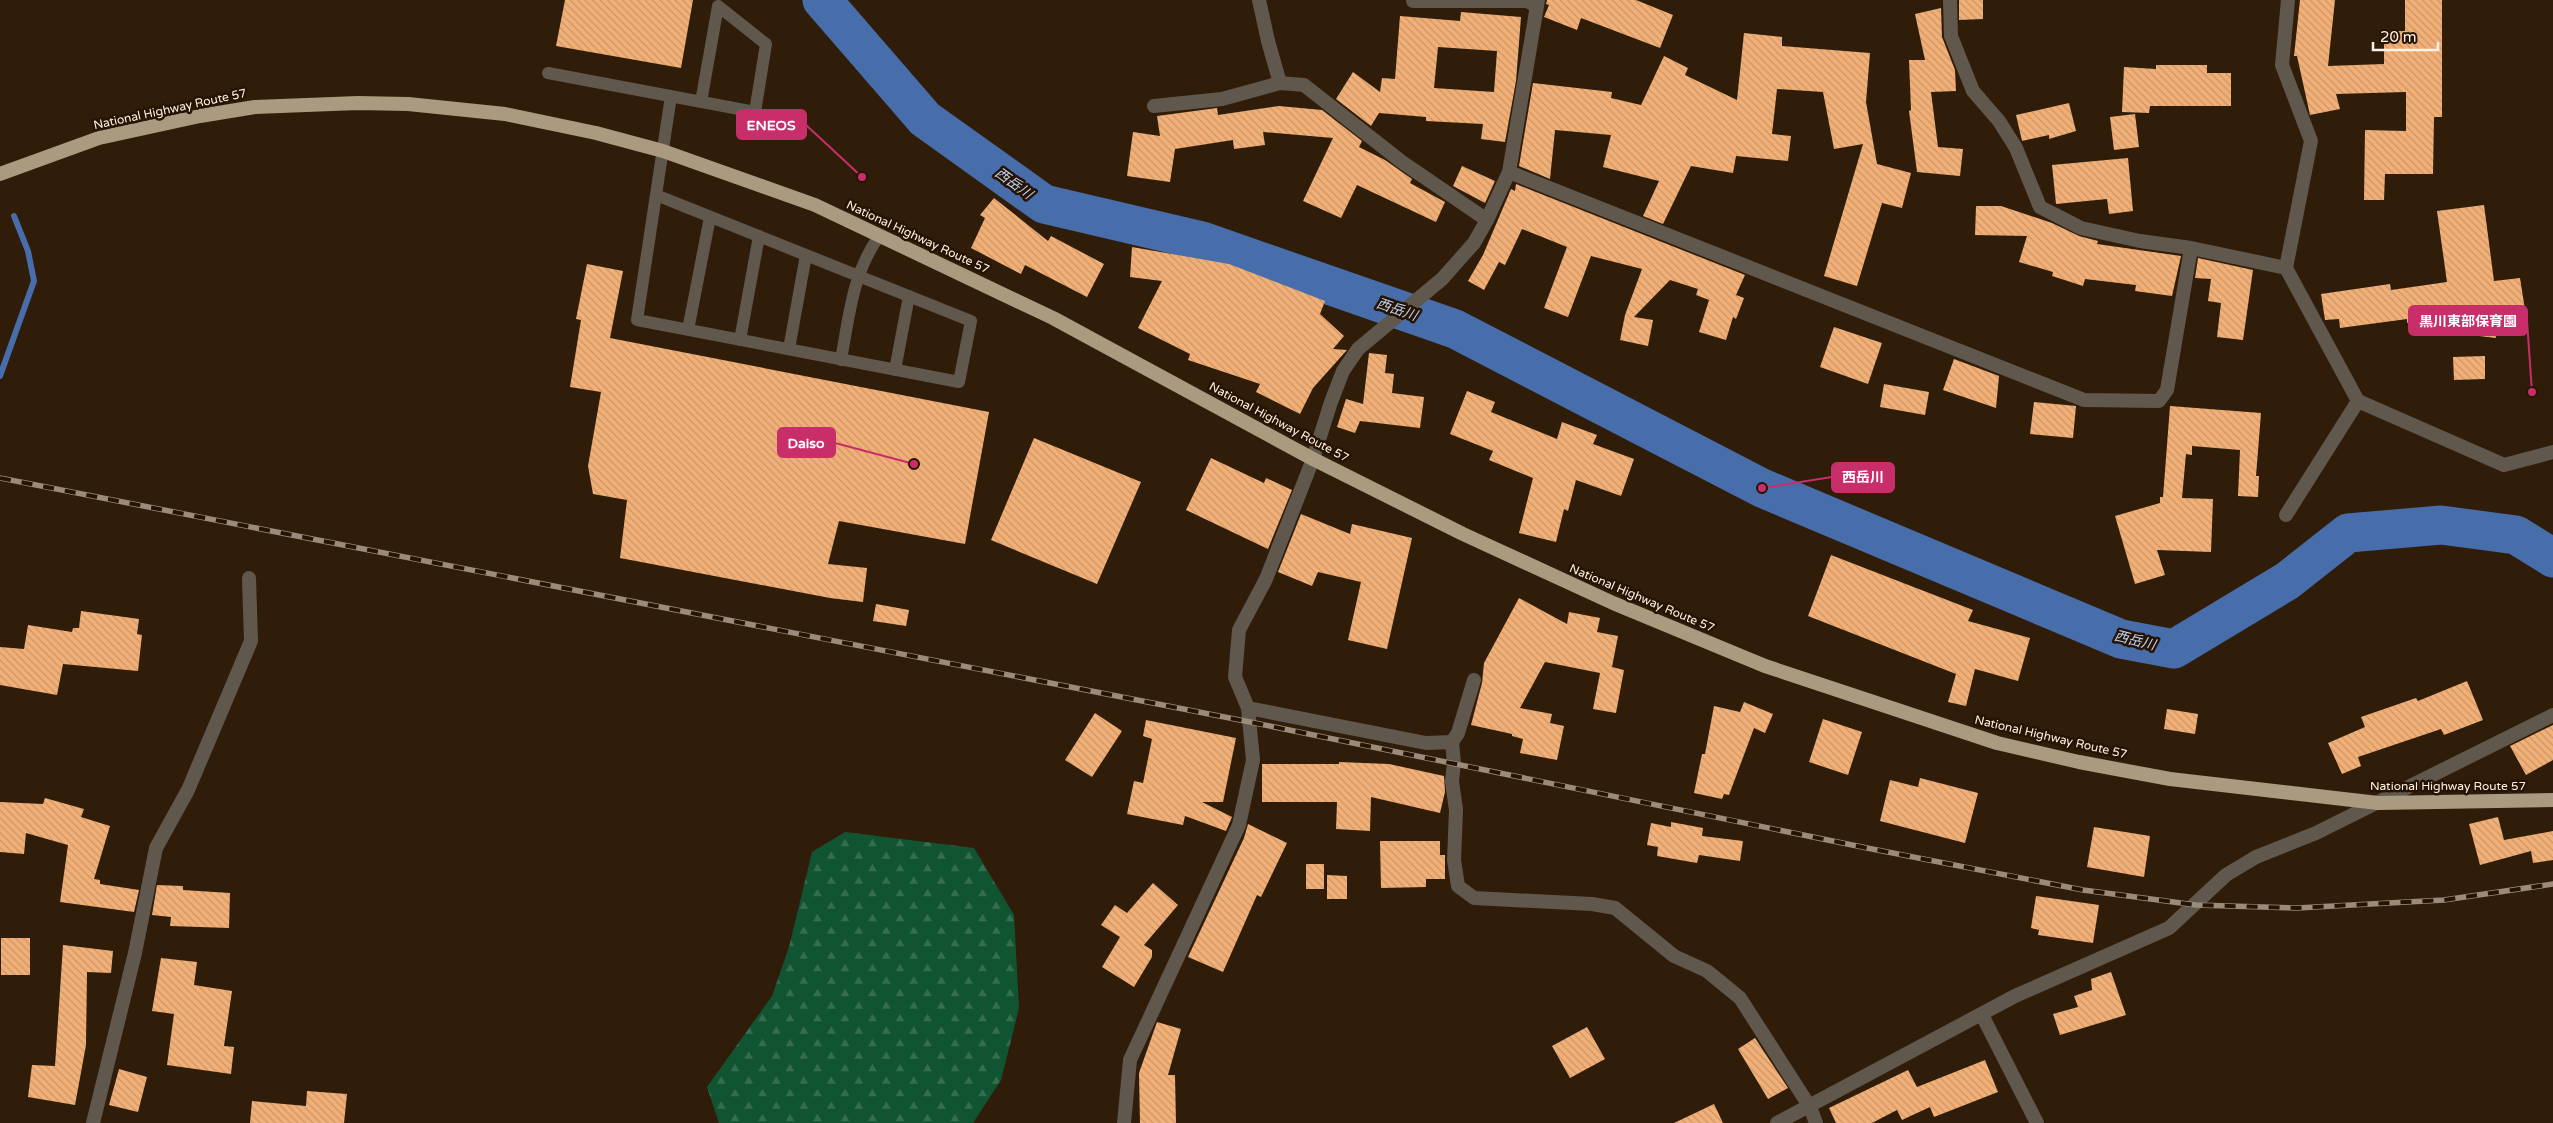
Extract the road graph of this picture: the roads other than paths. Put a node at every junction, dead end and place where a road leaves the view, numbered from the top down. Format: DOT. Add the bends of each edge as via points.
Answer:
graph roads {
  1 [pos="1259,0"];
  2 [pos="1950,0"];
  3 [pos="2288,0"];
  4 [pos="1421,1"];
  5 [pos="1537,3"];
  6 [pos="548,73"];
  7 [pos="1280,83"];
  8 [pos="671,96"];
  9 [pos="701,102"];
  10 [pos="1154,106"];
  11 [pos="663,151"];
  12 [pos="1509,172"];
  13 [pos="0,174"];
  14 [pos="656,195"];
  15 [pos="710,217"];
  16 [pos="1487,220"];
  17 [pos="880,235"];
  18 [pos="759,236"];
  19 [pos="2191,248"];
  20 [pos="806,255"];
  21 [pos="2286,268"];
  22 [pos="857,276"];
  23 [pos="909,296"];
  24 [pos="688,330"];
  25 [pos="740,340"];
  26 [pos="789,350"];
  27 [pos="841,360"];
  28 [pos="895,370"];
  29 [pos="2358,401"];
  30 [pos="2553,452"];
  31 [pos="1313,459"];
  32 [pos="2286,515"];
  33 [pos="249,578"];
  34 [pos="1474,680"];
  35 [pos="1248,708"];
  36 [pos="2553,715"];
  37 [pos="1452,742"];
  38 [pos="2553,800"];
  39 [pos="2378,803"];
  40 [pos="1982,1015"];
  41 [pos="1810,1107"];
  42 [pos="93,1123"];
  43 [pos="1124,1123"];
  44 [pos="1777,1123"];
  45 [pos="1816,1123"];
  46 [pos="2037,1123"];
  1 -- 7 [label="street"];
  2 -- 19 [label="street" via="1951,36 1974,91 2016,148 2040,207 2081,228"];
  3 -- 21 [label="street" via="2282,65 2311,141"];
  4 -- 5 [label="street"];
  5 -- 12 [label="street"];
  6 -- 8 [label="lane"];
  7 -- 10 [label="street" via="1222,99"];
  7 -- 16 [label="street" via="1304,85 1402,162"];
  8 -- 9 [label="lane"];
  8 -- 11 [label="lane"];
  9 -- 9 [label="lane" via="755,112 766,44 718,6"];
  11 -- 13 [label="highway, National Highway Route 57" via="505,114 408,104 358,103 255,107 200,116 99,138"];
  11 -- 14 [label="lane"];
  11 -- 17 [label="highway, National Highway Route 57" via="815,205"];
  12 -- 16 [label="street"];
  12 -- 19 [label="street" via="2084,400 2159,401 2167,390"];
  14 -- 15 [label="lane"];
  14 -- 24 [label="lane" via="637,320"];
  15 -- 18 [label="lane"];
  15 -- 24 [label="lane"];
  16 -- 31 [label="street" via="1474,243 1442,279 1358,349 1343,371"];
  17 -- 22 [label="lane" via="867,252"];
  17 -- 31 [label="highway, National Highway Route 57" via="1053,318"];
  18 -- 20 [label="lane"];
  18 -- 25 [label="lane"];
  19 -- 21 [label="street"];
  20 -- 22 [label="lane"];
  20 -- 26 [label="lane"];
  21 -- 29 [label="street"];
  22 -- 23 [label="lane"];
  22 -- 27 [label="lane"];
  23 -- 28 [label="lane"];
  23 -- 28 [label="lane" via="971,321 960,382"];
  24 -- 25 [label="lane"];
  25 -- 26 [label="lane"];
  26 -- 27 [label="lane"];
  27 -- 28 [label="lane"];
  29 -- 30 [label="street" via="2504,465"];
  29 -- 32 [label="street"];
  31 -- 35 [label="street" via="1266,579 1239,630 1236,677"];
  31 -- 39 [label="highway, National Highway Route 57" via="1463,534 1613,603 1765,666 1997,743 2170,779"];
  33 -- 42 [label="street" via="251,641 188,790 156,848"];
  34 -- 37 [label="street" via="1458,733"];
  35 -- 37 [label="street" via="1426,744"];
  35 -- 43 [label="street" via="1253,760 1240,825 1130,1060"];
  36 -- 39 [label="street"];
  37 -- 41 [label="street" via="1456,810 1454,860 1458,886 1474,898 1615,908 1674,956 1707,971 1740,998"];
  38 -- 39 [label="highway, National Highway Route 57"];
  39 -- 40 [label="street" via="2256,857 2226,875 2168,928 2032,988"];
  40 -- 41 [label="street"];
  40 -- 46 [label="street"];
  41 -- 44 [label="street"];
  41 -- 45 [label="street"];
}
